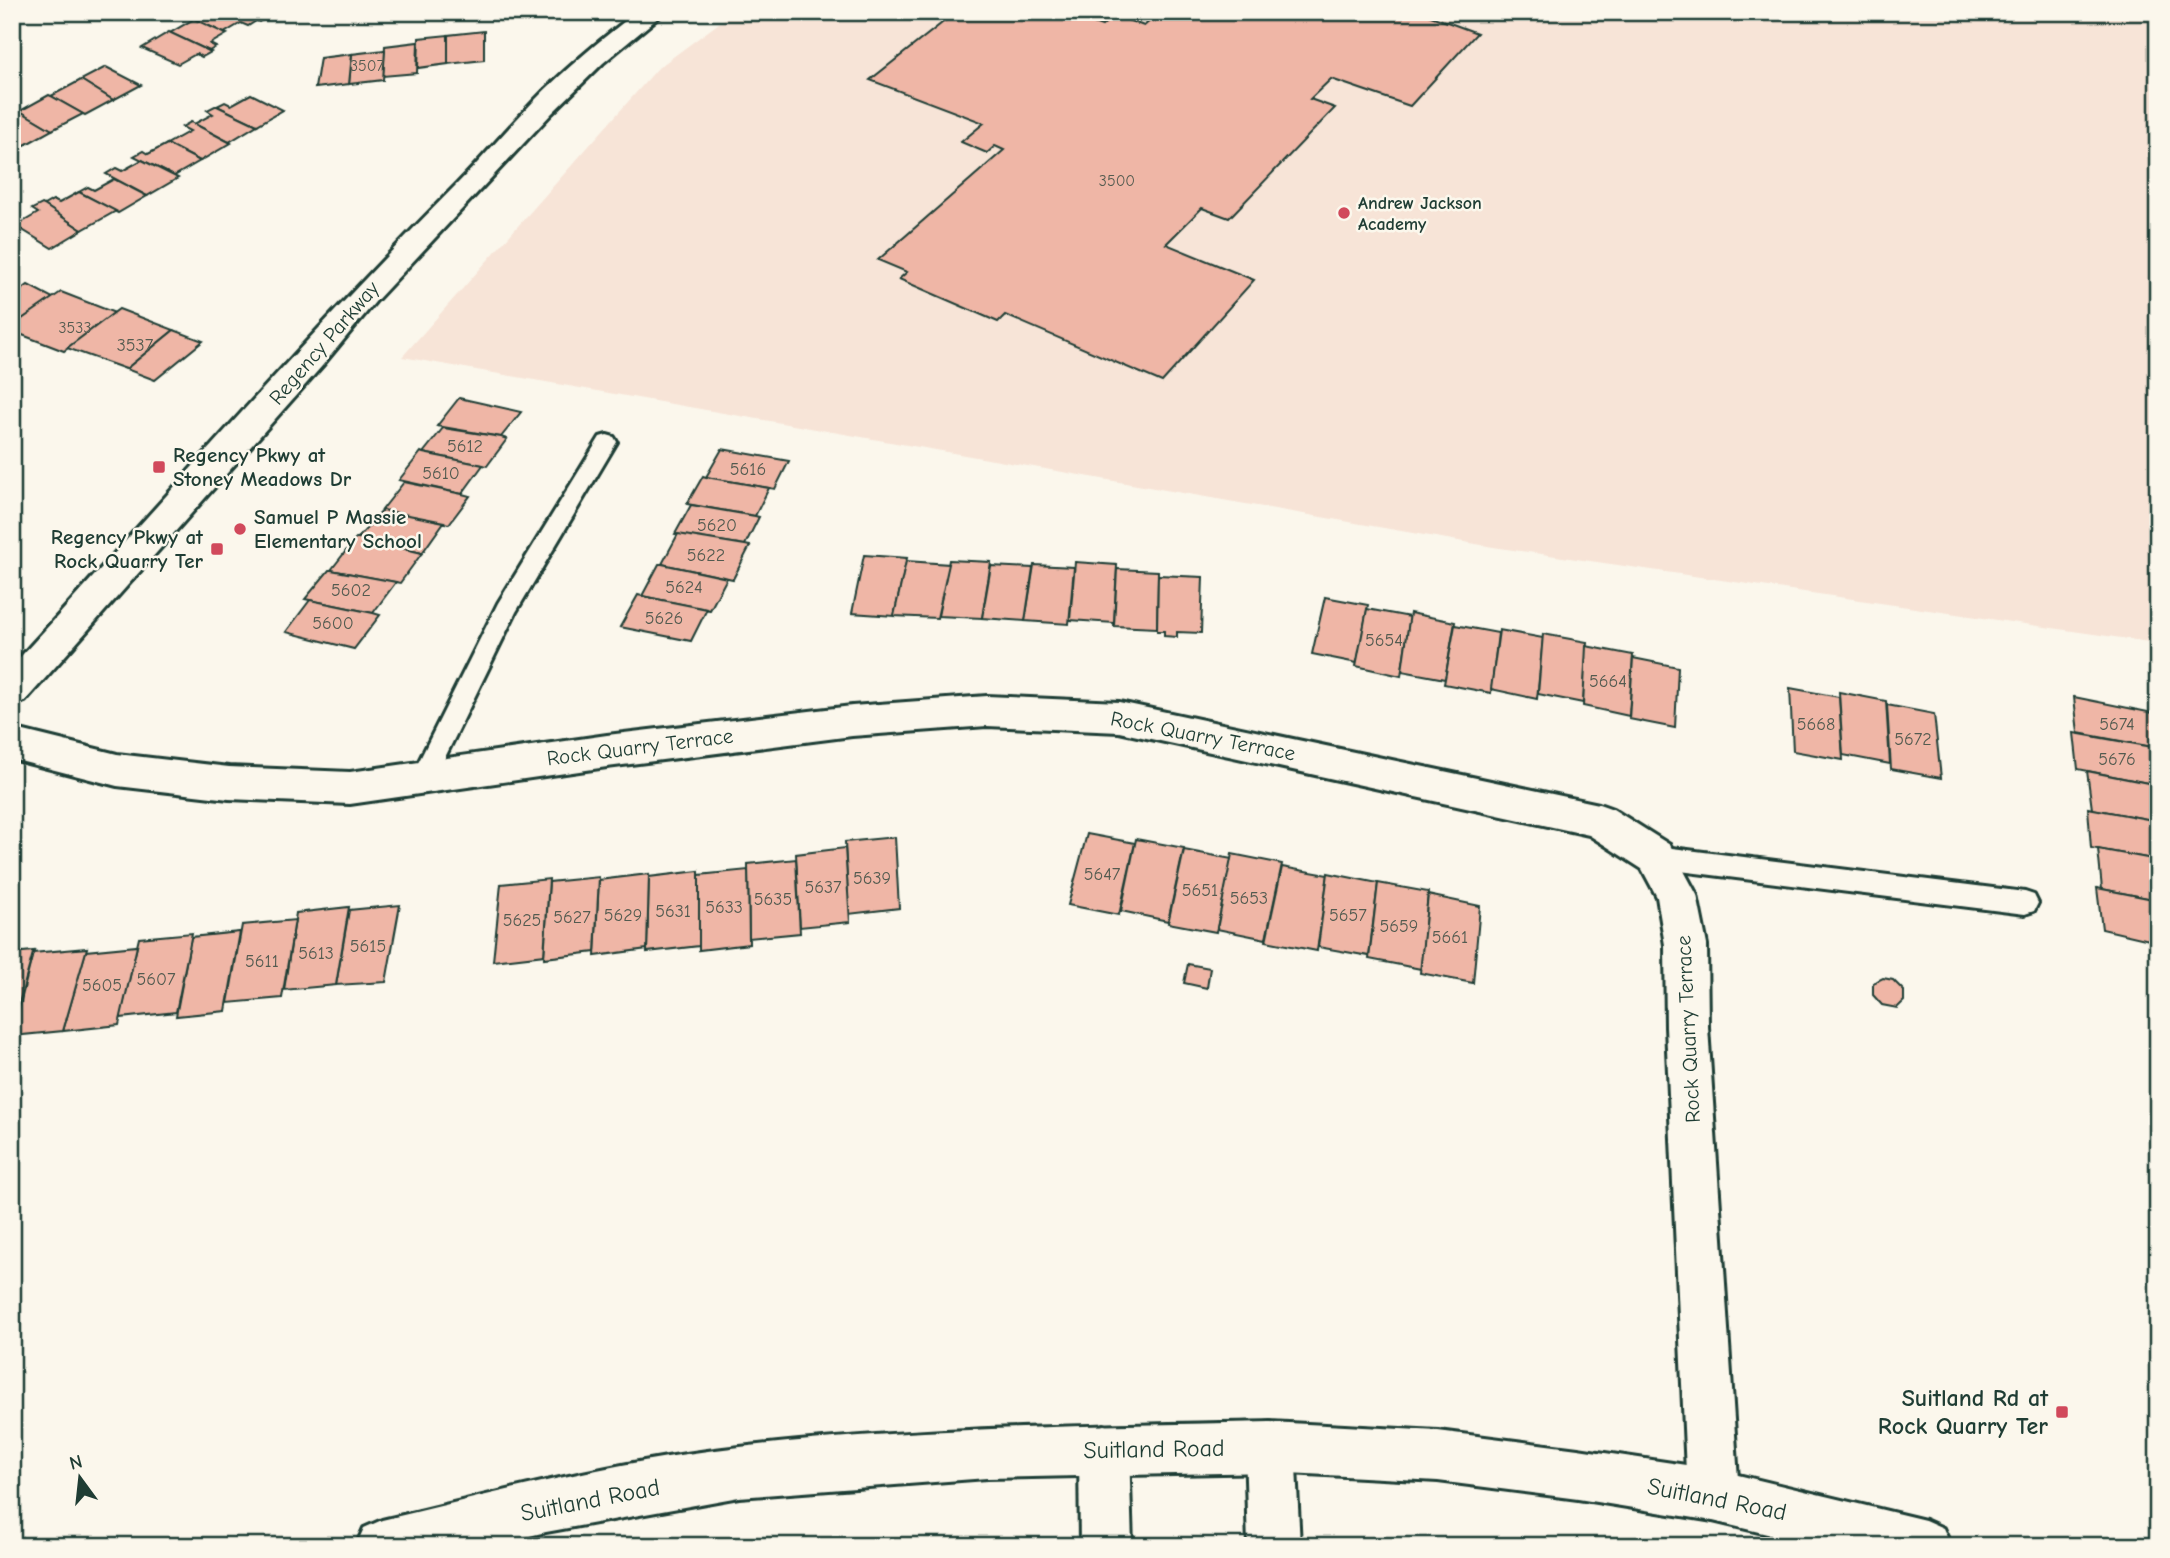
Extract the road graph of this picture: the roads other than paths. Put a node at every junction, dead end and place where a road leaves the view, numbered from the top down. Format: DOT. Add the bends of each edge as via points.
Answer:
graph roads {
  1 [pos="653,12"];
  2 [pos="607,442"];
  3 [pos="16,683"];
  4 [pos="12,743"];
  5 [pos="423,777"];
  6 [pos="1656,857"];
  7 [pos="2025,903"];
  8 [pos="1270,1447"];
  9 [pos="1104,1450"];
  10 [pos="1713,1495"];
  11 [pos="382,1546"];
  12 [pos="1106,1546"];
  13 [pos="1274,1546"];
  14 [pos="1925,1546"];
  1 -- 3 [label="street, Regency Parkway" via="594,58 543,107 364,295"];
  2 -- 5 [label="lane" via="506,609"];
  4 -- 5 [label="street, Rock Quarry Terrace" via="117,770 229,783 350,788"];
  5 -- 6 [label="street, Rock Quarry Terrace" via="852,721 987,710 1119,717 1600,821"];
  6 -- 7 [label="lane"];
  6 -- 10 [label="street, Rock Quarry Terrace" via="1677,895 1686,946"];
  8 -- 9 [label="street, Suitland Road"];
  8 -- 10 [label="street, Suitland Road" via="1438,1456"];
  8 -- 13 [label="street"];
  9 -- 11 [label="street, Suitland Road" via="987,1453 738,1472 546,1507"];
  9 -- 12 [label="street"];
  10 -- 14 [label="street, Suitland Road"];
}
